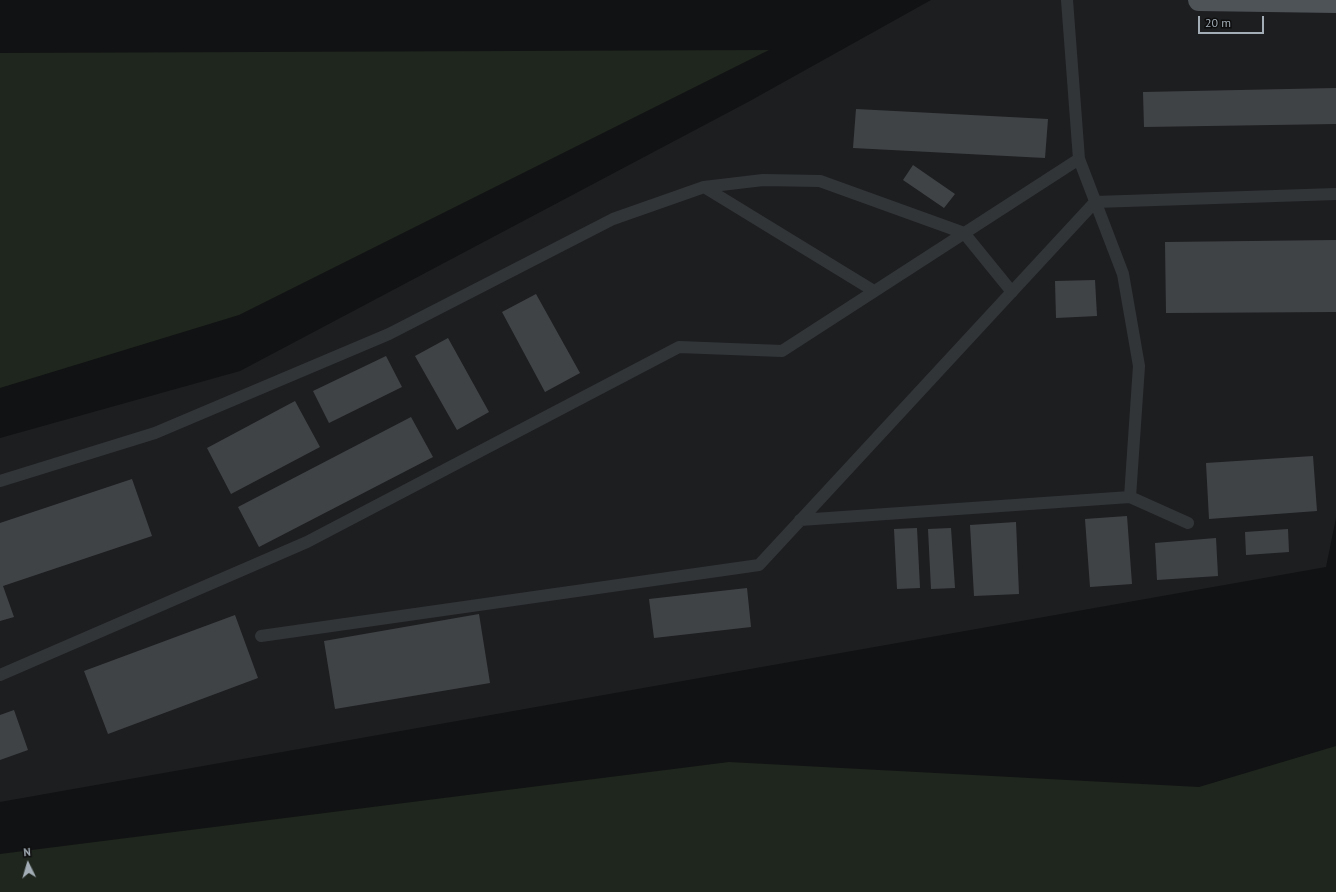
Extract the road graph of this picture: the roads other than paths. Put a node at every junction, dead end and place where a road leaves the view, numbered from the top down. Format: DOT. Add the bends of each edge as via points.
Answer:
graph roads {
  1 [pos="1067,0"];
  2 [pos="1199,0"];
  3 [pos="1336,2"];
  4 [pos="1079,159"];
  5 [pos="704,187"];
  6 [pos="1336,194"];
  7 [pos="1095,202"];
  8 [pos="964,233"];
  9 [pos="874,291"];
  10 [pos="1012,292"];
  11 [pos="0,481"];
  12 [pos="1130,497"];
  13 [pos="800,520"];
  14 [pos="1188,523"];
  15 [pos="261,636"];
  16 [pos="0,675"];
  1 -- 4 [label="lane"];
  2 -- 3 [label="main road"];
  4 -- 7 [label="lane"];
  4 -- 8 [label="lane"];
  5 -- 8 [label="lane" via="763,180 820,181"];
  5 -- 9 [label="lane"];
  5 -- 11 [label="lane" via="612,219 389,334 155,433"];
  6 -- 7 [label="lane"];
  7 -- 10 [label="lane"];
  7 -- 12 [label="lane" via="1123,274 1139,366"];
  8 -- 9 [label="lane"];
  8 -- 10 [label="lane"];
  9 -- 16 [label="lane" via="782,351 679,347 308,542"];
  10 -- 13 [label="lane"];
  12 -- 13 [label="lane"];
  12 -- 14 [label="lane"];
  13 -- 15 [label="lane" via="759,565"];
}
